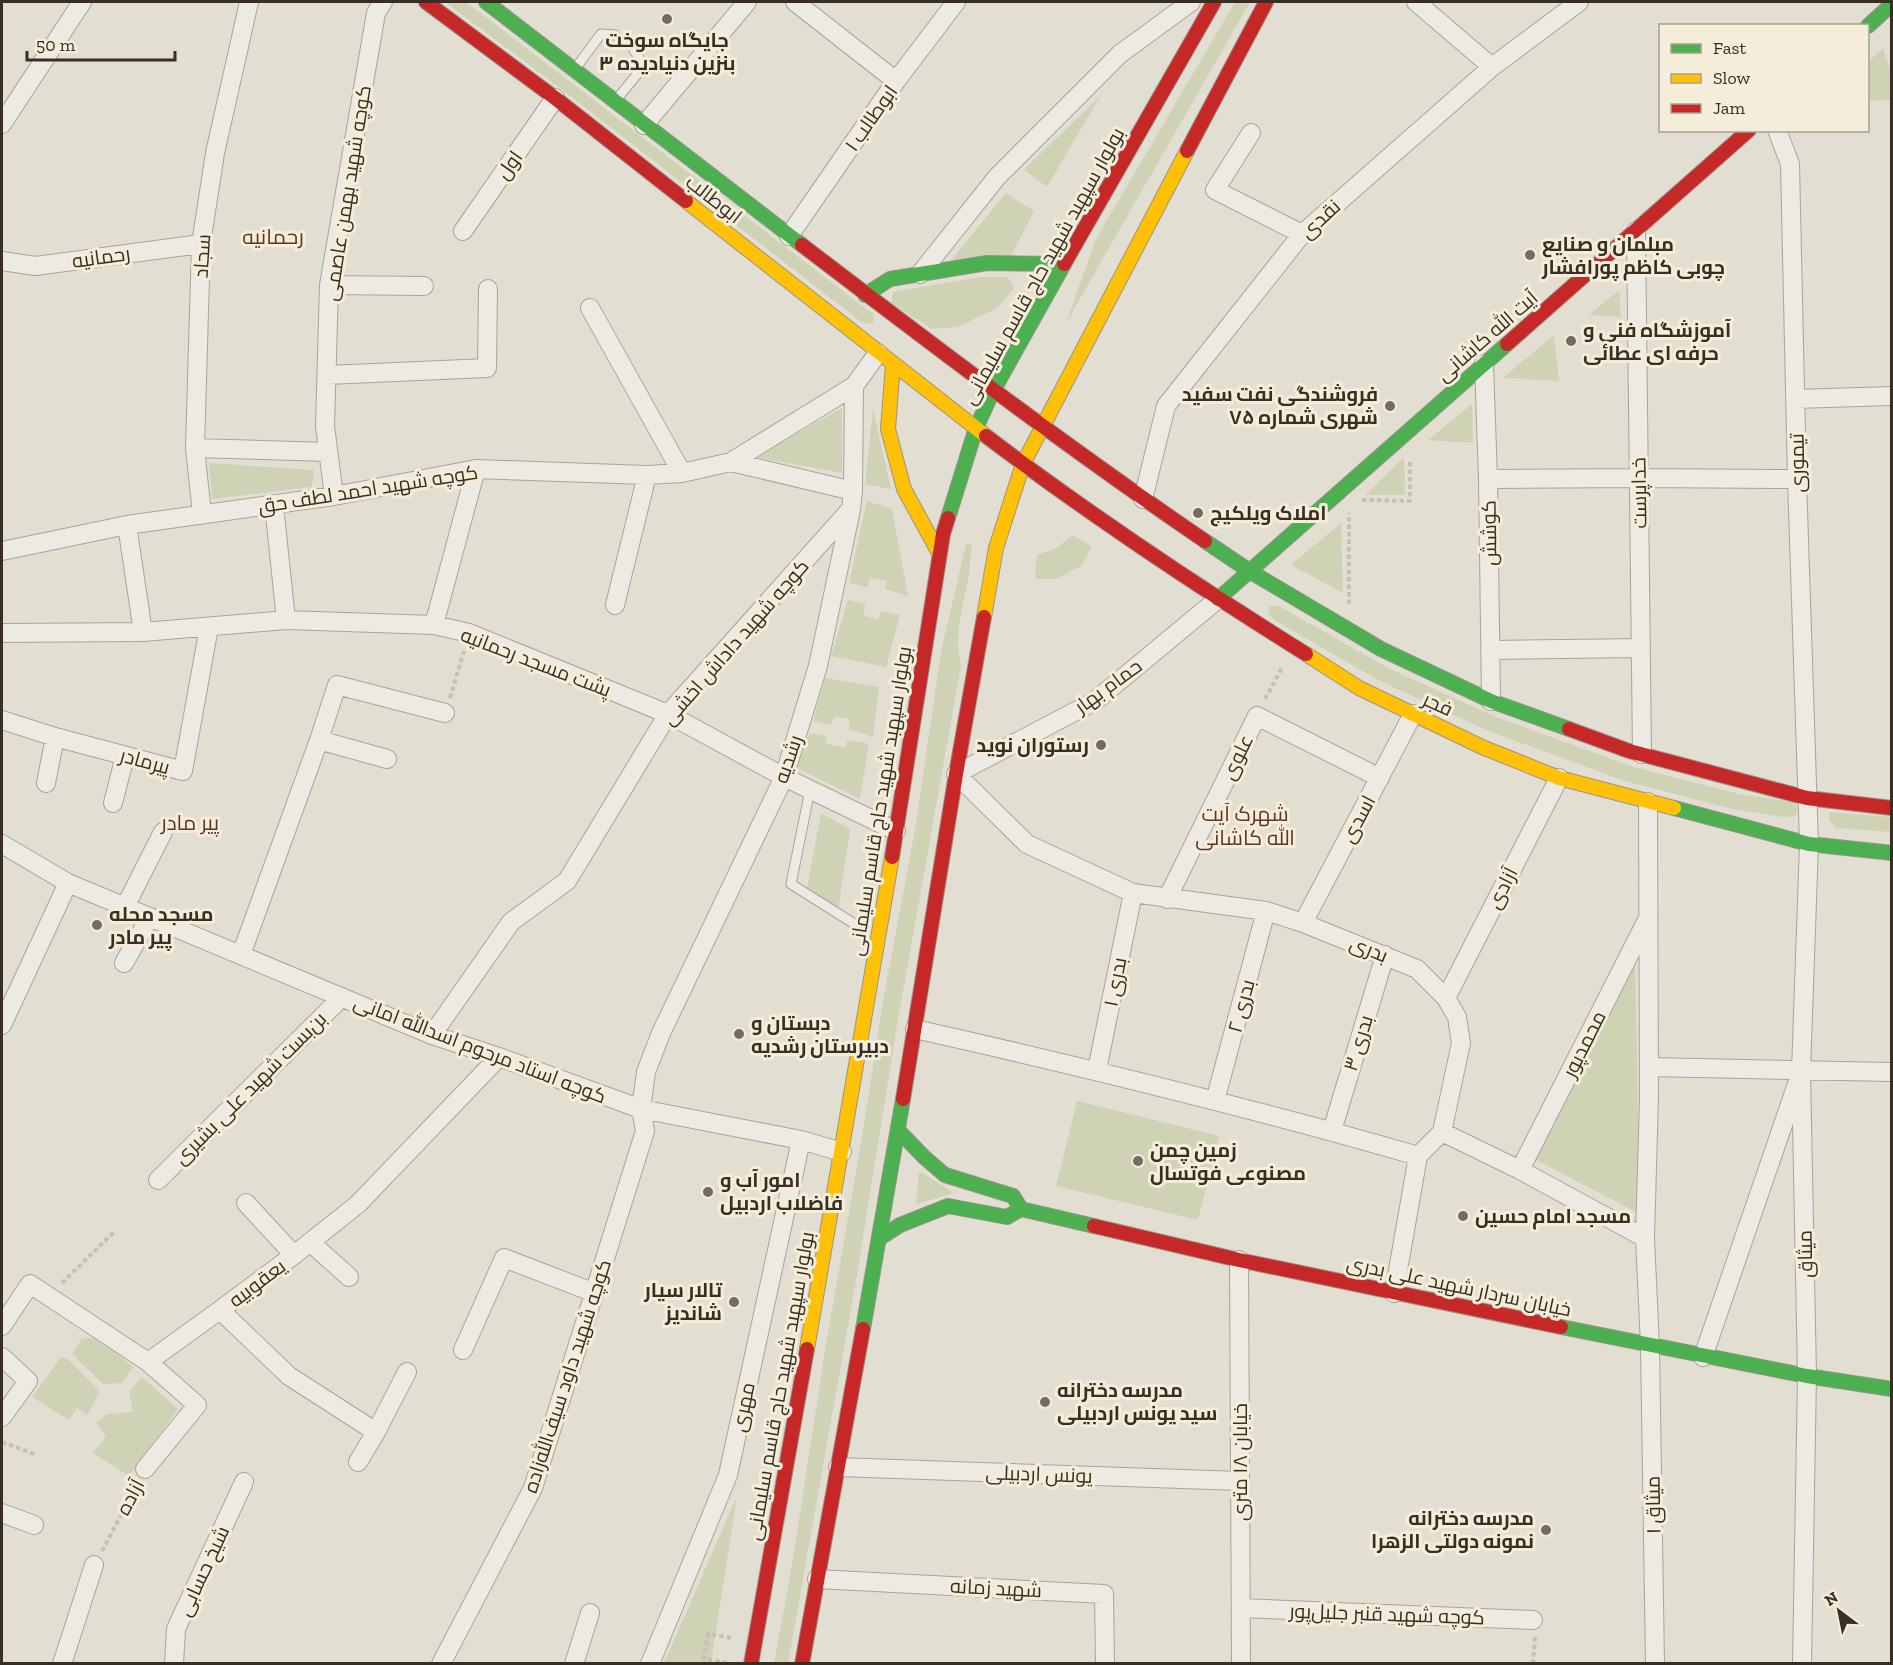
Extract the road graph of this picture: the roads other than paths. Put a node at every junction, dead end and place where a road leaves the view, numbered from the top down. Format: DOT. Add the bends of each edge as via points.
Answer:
graph roads {
  1 [pos="82,2"];
  2 [pos="249,2"];
  3 [pos="383,2"];
  4 [pos="426,2"];
  5 [pos="486,2"];
  6 [pos="747,2"];
  7 [pos="795,2"];
  8 [pos="956,2"];
  9 [pos="1191,2"];
  10 [pos="1214,2"];
  11 [pos="1266,2"];
  12 [pos="1579,2"];
  13 [pos="1424,4"];
  14 [pos="1890,11"];
  15 [pos="1869,25"];
  16 [pos="615,35"];
  17 [pos="634,50"];
  18 [pos="1492,67"];
  19 [pos="574,70"];
  20 [pos="896,81"];
  21 [pos="555,98"];
  22 [pos="614,102"];
  23 [pos="2,124"];
  24 [pos="644,125"];
  25 [pos="1747,132"];
  26 [pos="1778,132"];
  27 [pos="1251,133"];
  28 [pos="463,231"];
  29 [pos="1636,231"];
  30 [pos="1302,234"];
  31 [pos="789,236"];
  32 [pos="201,244"];
  33 [pos="2,261"];
  34 [pos="1064,264"];
  35 [pos="920,274"];
  36 [pos="329,285"];
  37 [pos="424,286"];
  38 [pos="488,289"];
  39 [pos="866,295"];
  40 [pos="590,308"];
  41 [pos="885,359"];
  42 [pos="1484,364"];
  43 [pos="327,375"];
  44 [pos="854,386"];
  45 [pos="993,391"];
  46 [pos="1892,396"];
  47 [pos="1796,399"];
  48 [pos="1043,426"];
  49 [pos="976,428"];
  50 [pos="195,448"];
  51 [pos="328,452"];
  52 [pos="731,462"];
  53 [pos="1023,464"];
  54 [pos="476,469"];
  55 [pos="682,473"];
  56 [pos="647,475"];
  57 [pos="1639,478"];
  58 [pos="1488,479"];
  59 [pos="1797,479"];
  60 [pos="334,496"];
  61 [pos="1143,499"];
  62 [pos="852,500"];
  63 [pos="274,505"];
  64 [pos="202,514"];
  65 [pos="127,525"];
  66 [pos="2,551"];
  67 [pos="940,555"];
  68 [pos="1251,572"];
  69 [pos="1218,600"];
  70 [pos="615,605"];
  71 [pos="286,620"];
  72 [pos="434,625"];
  73 [pos="209,627"];
  74 [pos="143,632"];
  75 [pos="2,633"];
  76 [pos="1641,648"];
  77 [pos="1490,650"];
  78 [pos="1491,702"];
  79 [pos="445,713"];
  80 [pos="668,714"];
  81 [pos="1413,714"];
  82 [pos="2,720"];
  83 [pos="55,737"];
  84 [pos="319,740"];
  85 [pos="1642,754"];
  86 [pos="124,756"];
  87 [pos="387,759"];
  88 [pos="956,774"];
  89 [pos="784,777"];
  90 [pos="1380,778"];
  91 [pos="1559,778"];
  92 [pos="46,783"];
  93 [pos="810,790"];
  94 [pos="1807,798"];
  95 [pos="113,802"];
  96 [pos="1648,802"];
  97 [pos="1892,808"];
  98 [pos="896,831"];
  99 [pos="163,832"];
  100 [pos="2,844"];
  101 [pos="1809,844"];
  102 [pos="1892,853"];
  103 [pos="68,883"];
  104 [pos="1133,893"];
  105 [pos="1167,899"];
  106 [pos="125,907"];
  107 [pos="1266,911"];
  108 [pos="150,917"];
  109 [pos="1648,917"];
  110 [pos="853,923"];
  111 [pos="1303,923"];
  112 [pos="241,955"];
  113 [pos="1385,955"];
  114 [pos="123,963"];
  115 [pos="342,997"];
  116 [pos="1446,998"];
  117 [pos="2,1025"];
  118 [pos="915,1029"];
  119 [pos="432,1035"];
  120 [pos="497,1059"];
  121 [pos="1649,1067"];
  122 [pos="1097,1070"];
  123 [pos="1801,1071"];
  124 [pos="1892,1072"];
  125 [pos="1215,1101"];
  126 [pos="641,1109"];
  127 [pos="898,1130"];
  128 [pos="1332,1131"];
  129 [pos="1442,1132"];
  130 [pos="801,1140"];
  131 [pos="842,1152"];
  132 [pos="1418,1156"];
  133 [pos="1520,1170"];
  134 [pos="158,1180"];
  135 [pos="246,1203"];
  136 [pos="1022,1209"];
  137 [pos="880,1238"];
  138 [pos="1645,1238"];
  139 [pos="310,1242"];
  140 [pos="294,1255"];
  141 [pos="1239,1260"];
  142 [pos="349,1276"];
  143 [pos="595,1293"];
  144 [pos="1394,1293"];
  145 [pos="220,1310"];
  146 [pos="2,1326"];
  147 [pos="1650,1346"];
  148 [pos="463,1350"];
  149 [pos="2,1357"];
  150 [pos="1702,1357"];
  151 [pos="148,1362"];
  152 [pos="407,1372"];
  153 [pos="1807,1376"];
  154 [pos="1892,1389"];
  155 [pos="2,1417"];
  156 [pos="376,1432"];
  157 [pos="358,1462"];
  158 [pos="838,1467"];
  159 [pos="145,1469"];
  160 [pos="1240,1481"];
  161 [pos="244,1482"];
  162 [pos="2,1513"];
  163 [pos="34,1525"];
  164 [pos="94,1565"];
  165 [pos="817,1579"];
  166 [pos="1241,1608"];
  167 [pos="590,1614"];
  168 [pos="1533,1620"];
  169 [pos="62,1664"];
  170 [pos="174,1664"];
  171 [pos="441,1664"];
  172 [pos="574,1664"];
  173 [pos="650,1664"];
  174 [pos="751,1664"];
  175 [pos="802,1664"];
  176 [pos="1105,1664"];
  177 [pos="1241,1664"];
  178 [pos="1655,1664"];
  179 [pos="1802,1664"];
  1 -- 23 [label="street"];
  2 -- 32 [label="street, سجاد" via="215,153"];
  3 -- 36 [label="street, کوچه شهید بهمن عاصمی" via="376,13"];
  4 -- 21 [label="main road, ابوطالب"];
  5 -- 19 [label="main road, ابوطالب"];
  6 -- 24 [label="street"];
  7 -- 20 [label="street"];
  8 -- 20 [label="street, ابوطالب ۱"];
  9 -- 35 [label="street" via="1120,54 997,177"];
  10 -- 34 [label="main road, بولوار سپهبد شهید حاج قاسم سلیمانی"];
  11 -- 48 [label="main road"];
  12 -- 18 [label="street, نقدی"];
  13 -- 18 [label="street"];
  14 -- 15 [label="main road"];
  16 -- 19 [label="lane" via="601,34"];
  17 -- 22 [label="lane" via="644,66"];
  18 -- 30 [label="street, نقدی"];
  19 -- 22 [label="main road, ابوطالب"];
  20 -- 31 [label="street, ابوطالب ۱"];
  21 -- 28 [label="street, اول"];
  21 -- 41 [label="main road, ابوطالب"];
  22 -- 24 [label="main road, ابوطالب"];
  24 -- 31 [label="main road, ابوطالب"];
  25 -- 29 [label="main road, آیت الله کاشانی"];
  26 -- 47 [label="street, تیموری" via="1790,164"];
  27 -- 30 [label="street" via="1215,190"];
  29 -- 42 [label="main road, آیت الله کاشانی"];
  29 -- 57 [label="street, خداپرست"];
  30 -- 61 [label="street, نقدی" via="1166,406"];
  31 -- 39 [label="main road, ابوطالب"];
  32 -- 33 [label="street, رحمانیه" via="35,266"];
  32 -- 50 [label="street, سجاد"];
  34 -- 35 [label="main road" via="987,263"];
  34 -- 45 [label="main road, بولوار سپهبد شهید حاج قاسم سلیمانی"];
  35 -- 39 [label="main road" via="890,279"];
  36 -- 37 [label="street"];
  36 -- 43 [label="street, کوچه شهید بهمن عاصمی"];
  38 -- 43 [label="street" via="487,368"];
  39 -- 45 [label="main road, ابوطالب"];
  40 -- 55 [label="street"];
  41 -- 44 [label="street, کوچه شهید احمد لطف حق"];
  41 -- 49 [label="main road, ابوطالب"];
  41 -- 67 [label="main road" via="888,429 904,489"];
  42 -- 58 [label="street, کوشش"];
  42 -- 68 [label="main road, آیت الله کاشانی"];
  43 -- 51 [label="street, کوچه شهید بهمن عاصمی"];
  44 -- 52 [label="street, کوچه شهید احمد لطف حق"];
  44 -- 62 [label="street, رشدیه"];
  45 -- 48 [label="main road, ابوطالب"];
  45 -- 49 [label="main road, بولوار سپهبد شهید حاج قاسم سلیمانی"];
  46 -- 47 [label="street"];
  47 -- 59 [label="street, تیموری"];
  48 -- 53 [label="main road"];
  48 -- 61 [label="main road, فجر"];
  49 -- 53 [label="main road, ابوطالب"];
  49 -- 67 [label="main road, بولوار سپهبد شهید حاج قاسم سلیمانی"];
  50 -- 51 [label="street"];
  50 -- 64 [label="street, سجاد"];
  51 -- 60 [label="street, کوچه شهید بهمن عاصمی"];
  52 -- 55 [label="street, کوچه شهید احمد لطف حق"];
  52 -- 62 [label="street"];
  53 -- 69 [label="main road, فجر"];
  53 -- 88 [label="main road" via="996,548"];
  54 -- 56 [label="street, کوچه شهید احمد لطف حق"];
  54 -- 60 [label="street, کوچه شهید احمد لطف حق"];
  54 -- 72 [label="street"];
  55 -- 56 [label="street, کوچه شهید احمد لطف حق"];
  56 -- 70 [label="street"];
  57 -- 58 [label="street"];
  57 -- 59 [label="street"];
  57 -- 76 [label="street, خداپرست"];
  58 -- 77 [label="street, کوشش"];
  59 -- 94 [label="street, تیموری"];
  60 -- 63 [label="street, کوچه شهید احمد لطف حق"];
  61 -- 68 [label="main road, فجر"];
  62 -- 80 [label="street, کوچه شهید داداش اخشی"];
  62 -- 89 [label="street, رشدیه" via="818,666"];
  63 -- 64 [label="street, کوچه شهید احمد لطف حق"];
  63 -- 71 [label="street"];
  64 -- 65 [label="street, کوچه شهید احمد لطف حق"];
  65 -- 66 [label="street, کوچه شهید احمد لطف حق"];
  65 -- 74 [label="street"];
  67 -- 98 [label="main road, بولوار سپهبد شهید حاج قاسم سلیمانی"];
  68 -- 69 [label="main road, آیت الله کاشانی"];
  68 -- 78 [label="main road, فجر" via="1381,649"];
  69 -- 81 [label="main road, فجر" via="1359,688"];
  69 -- 88 [label="street, حمام بهار" via="1095,701"];
  71 -- 72 [label="street, پشت مسجد رحمانیه"];
  71 -- 73 [label="street, پشت مسجد رحمانیه"];
  72 -- 80 [label="street, پشت مسجد رحمانیه" via="469,633"];
  73 -- 74 [label="street, پشت مسجد رحمانیه"];
  73 -- 86 [label="street, پیرمادر" via="183,771"];
  74 -- 75 [label="street, پشت مسجد رحمانیه"];
  76 -- 77 [label="street"];
  76 -- 85 [label="street, خداپرست"];
  77 -- 78 [label="street, کوشش"];
  78 -- 85 [label="main road, فجر"];
  79 -- 84 [label="street" via="337,685"];
  80 -- 89 [label="street, پشت مسجد رحمانیه"];
  80 -- 119 [label="street, کوچه شهید داداش اخشی" via="567,881 511,922"];
  81 -- 90 [label="street, اسدی"];
  81 -- 91 [label="main road, فجر"];
  82 -- 83 [label="street, پیرمادر"];
  83 -- 86 [label="street, پیرمادر"];
  83 -- 92 [label="street"];
  84 -- 87 [label="street"];
  84 -- 112 [label="street"];
  85 -- 94 [label="main road, فجر"];
  86 -- 95 [label="street"];
  88 -- 104 [label="street, بدری" via="1027,844"];
  88 -- 118 [label="main road"];
  89 -- 93 [label="street, پشت مسجد رحمانیه"];
  89 -- 126 [label="street, رشدیه" via="661,1033 646,1072"];
  90 -- 105 [label="street, علوی" via="1257,716"];
  90 -- 111 [label="street, اسدی"];
  91 -- 96 [label="main road, فجر"];
  91 -- 116 [label="street, آزادی"];
  93 -- 98 [label="street, پشت مسجد رحمانیه"];
  93 -- 110 [label="lane" via="791,884"];
  94 -- 97 [label="main road, فجر"];
  94 -- 101 [label="street, تیموری"];
  96 -- 101 [label="main road, فجر"];
  96 -- 109 [label="street"];
  98 -- 131 [label="main road, بولوار سپهبد شهید حاج قاسم سلیمانی"];
  99 -- 106 [label="street"];
  100 -- 103 [label="street, کوچه استاد مرحوم اسدالله امانی"];
  101 -- 102 [label="main road, فجر"];
  101 -- 123 [label="street, میثاق"];
  103 -- 106 [label="street, کوچه استاد مرحوم اسدالله امانی"];
  103 -- 117 [label="street"];
  104 -- 105 [label="street, بدری"];
  104 -- 122 [label="street, بدری ۱"];
  105 -- 107 [label="street, بدری"];
  106 -- 108 [label="street, کوچه استاد مرحوم اسدالله امانی"];
  107 -- 111 [label="street, بدری"];
  107 -- 125 [label="street, بدری ۲"];
  108 -- 112 [label="street, کوچه استاد مرحوم اسدالله امانی"];
  108 -- 114 [label="street"];
  109 -- 121 [label="street"];
  109 -- 133 [label="street, محمدپور"];
  111 -- 113 [label="street, بدری"];
  112 -- 115 [label="street, کوچه استاد مرحوم اسدالله امانی"];
  113 -- 116 [label="street, بدری" via="1417,969"];
  113 -- 128 [label="street, بدری ۳"];
  115 -- 119 [label="street, کوچه استاد مرحوم اسدالله امانی"];
  115 -- 134 [label="street, بن‌بست شهید علی بشیری"];
  116 -- 129 [label="street, بدری" via="1457,1017 1461,1043"];
  118 -- 122 [label="street"];
  118 -- 127 [label="main road"];
  119 -- 120 [label="street, کوچه استاد مرحوم اسدالله امانی"];
  120 -- 126 [label="street, کوچه استاد مرحوم اسدالله امانی"];
  120 -- 139 [label="street, یعقوبیه" via="358,1204"];
  121 -- 123 [label="street"];
  121 -- 138 [label="street"];
  122 -- 125 [label="street"];
  123 -- 124 [label="street"];
  123 -- 150 [label="street"];
  123 -- 153 [label="street, میثاق"];
  125 -- 128 [label="street"];
  126 -- 130 [label="street, کوچه استاد مرحوم اسدالله امانی"];
  126 -- 143 [label="street, کوچه شهید داود سیف‌الله‌زاده" via="645,1131"];
  127 -- 136 [label="main road, خیابان سردار شهید علی بدری" via="945,1175 1013,1196"];
  127 -- 137 [label="main road"];
  128 -- 132 [label="street"];
  129 -- 132 [label="street"];
  129 -- 133 [label="street"];
  130 -- 131 [label="street, کوچه استاد مرحوم اسدالله امانی"];
  130 -- 173 [label="street, مهری" via="728,1475"];
  131 -- 174 [label="main road, بولوار سپهبد شهید حاج قاسم سلیمانی"];
  132 -- 144 [label="street"];
  133 -- 138 [label="street"];
  135 -- 140 [label="street"];
  136 -- 137 [label="main road, خیابان سردار شهید علی بدری" via="1007,1217 948,1206 900,1225"];
  136 -- 141 [label="main road, خیابان سردار شهید علی بدری"];
  137 -- 158 [label="main road"];
  138 -- 147 [label="street"];
  139 -- 140 [label="street, یعقوبیه"];
  139 -- 142 [label="street"];
  140 -- 145 [label="street, یعقوبیه"];
  141 -- 144 [label="main road, خیابان سردار شهید علی بدری"];
  141 -- 160 [label="street, خیابان ۱۸ متری"];
  143 -- 148 [label="street" via="504,1258"];
  143 -- 171 [label="street, کوچه شهید داود سیف‌الله‌زاده" via="533,1488"];
  144 -- 147 [label="main road, خیابان سردار شهید علی بدری"];
  145 -- 151 [label="street, یعقوبیه"];
  145 -- 156 [label="street" via="289,1376"];
  146 -- 151 [label="street" via="30,1284"];
  147 -- 150 [label="main road, خیابان سردار شهید علی بدری"];
  147 -- 178 [label="street, میثاق ۱"];
  149 -- 155 [label="street" via="28,1381"];
  150 -- 153 [label="main road, خیابان سردار شهید علی بدری"];
  151 -- 159 [label="street, آزاده" via="197,1404"];
  152 -- 156 [label="street"];
  153 -- 154 [label="main road, خیابان سردار شهید علی بدری"];
  153 -- 179 [label="street, میثاق"];
  156 -- 157 [label="street"];
  158 -- 160 [label="street, یونس اردبیلی"];
  158 -- 165 [label="main road"];
  160 -- 166 [label="street, خیابان ۱۸ متری"];
  161 -- 170 [label="street, شیخ حسابی" via="176,1629"];
  162 -- 163 [label="street"];
  164 -- 169 [label="street"];
  165 -- 175 [label="main road"];
  165 -- 176 [label="street, شهید زمانه" via="1104,1594"];
  166 -- 168 [label="street, کوچه شهید قنبر جلیل‌پور"];
  166 -- 177 [label="street, خیابان ۱۸ متری"];
  167 -- 172 [label="street"];
}
